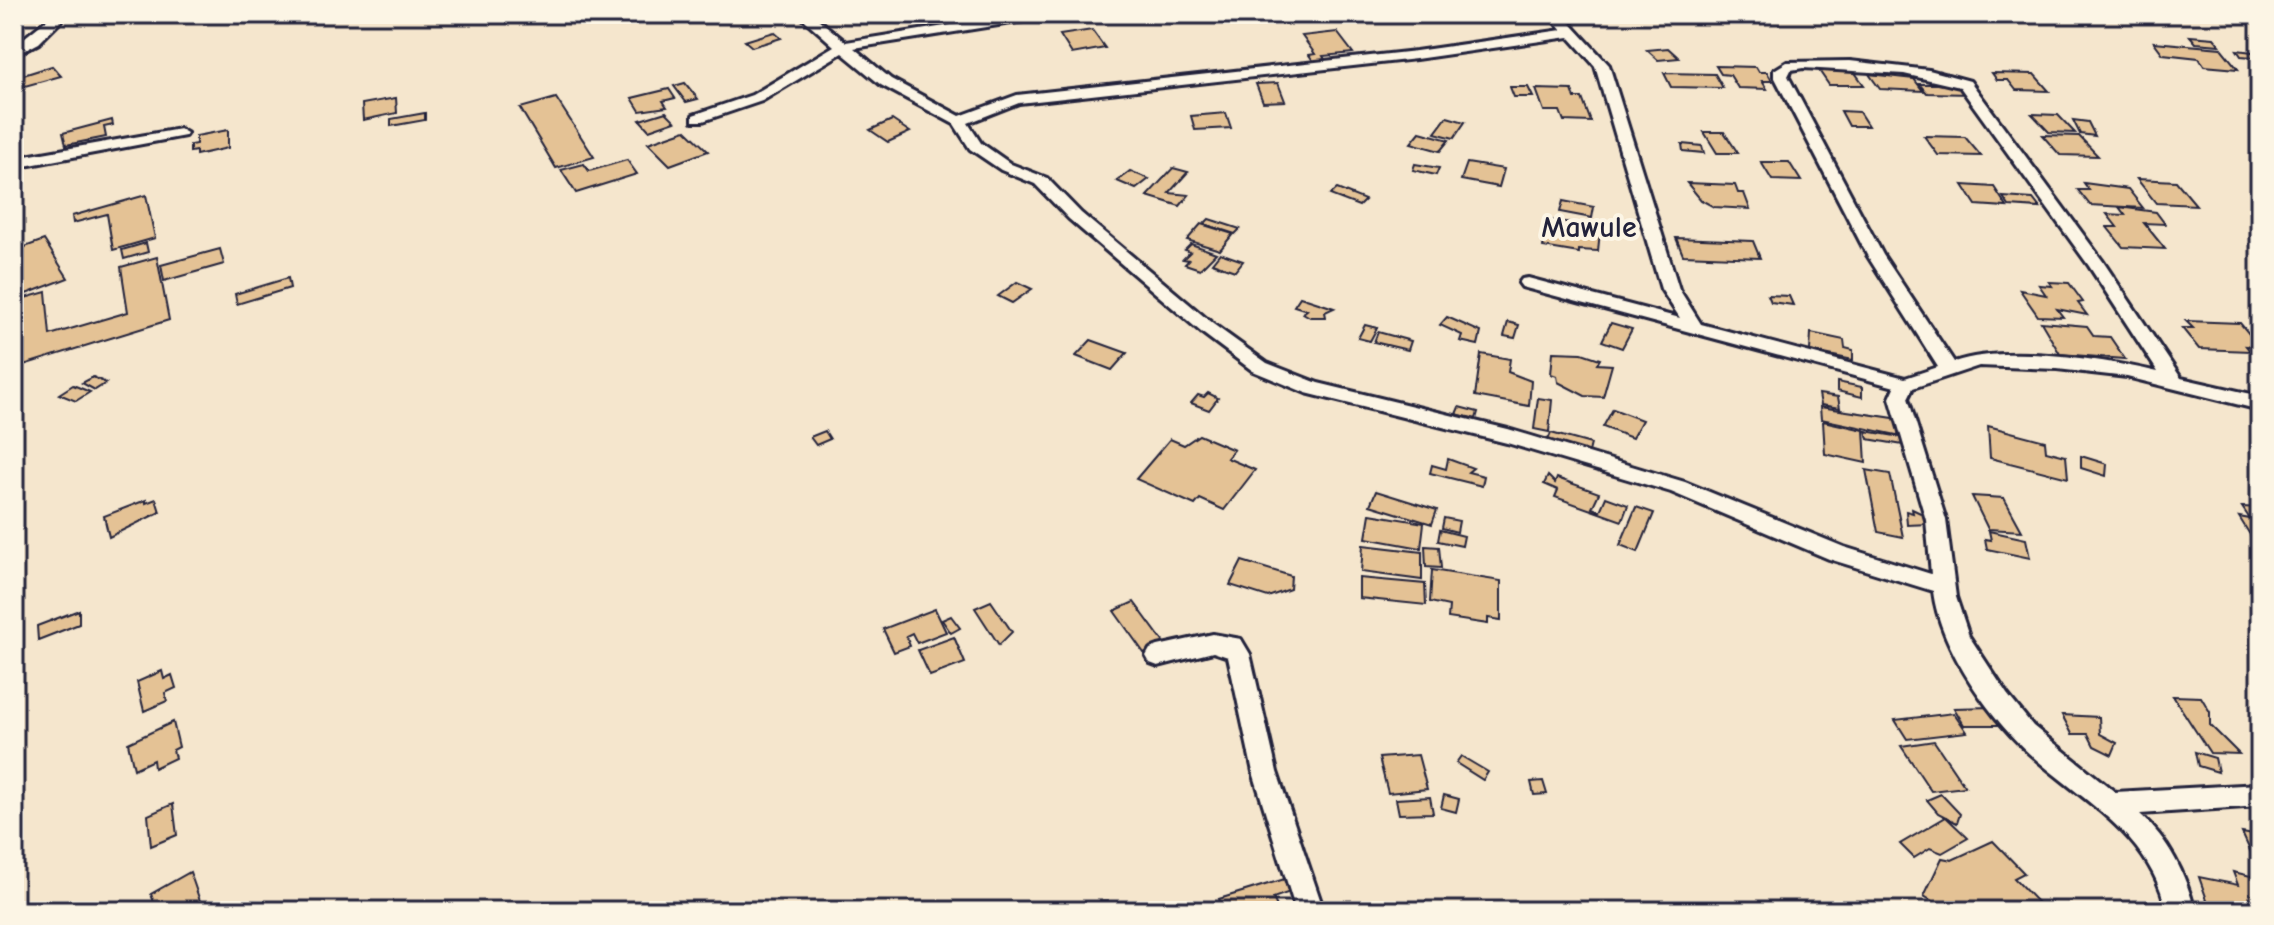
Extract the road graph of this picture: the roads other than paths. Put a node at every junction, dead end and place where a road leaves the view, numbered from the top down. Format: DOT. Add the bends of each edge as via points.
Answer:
graph roads {
  1 [pos="62,14"];
  2 [pos="804,14"];
  3 [pos="1043,14"];
  4 [pos="1555,14"];
  5 [pos="1573,32"];
  6 [pos="844,46"];
  7 [pos="14,52"];
  8 [pos="698,118"];
  9 [pos="959,121"];
  10 [pos="180,133"];
  11 [pos="14,163"];
  12 [pos="1528,283"];
  13 [pos="1696,329"];
  14 [pos="1949,369"];
  15 [pos="2174,382"];
  16 [pos="1906,384"];
  17 [pos="2260,403"];
  18 [pos="1940,585"];
  19 [pos="1158,656"];
  20 [pos="2260,795"];
  21 [pos="2115,804"];
  22 [pos="1310,911"];
  23 [pos="2181,911"];
  1 -- 7 [label="street"];
  2 -- 6 [label="street"];
  3 -- 6 [label="street"];
  4 -- 5 [label="street"];
  5 -- 9 [label="street" via="1416,55 1017,99"];
  5 -- 13 [label="street" via="1602,65 1670,289"];
  6 -- 8 [label="street" via="757,98"];
  6 -- 9 [label="street" via="886,82"];
  9 -- 18 [label="street" via="975,146 1006,167 1041,181 1075,216 1260,367 1313,388 1508,436 1678,487 1837,553"];
  10 -- 11 [label="street"];
  12 -- 13 [label="street"];
  13 -- 16 [label="street"];
  14 -- 15 [label="street" via="1978,360 2057,363"];
  14 -- 15 [label="street" via="1875,255 1781,76 1787,66 1938,73 1965,84"];
  14 -- 16 [label="street"];
  15 -- 17 [label="street"];
  16 -- 18 [label="street" via="1899,398 1943,553"];
  18 -- 21 [label="street" via="1960,641 2023,732"];
  19 -- 22 [label="street" via="1213,643 1233,646 1239,654 1259,748"];
  20 -- 21 [label="street"];
  21 -- 23 [label="street" via="2154,847 2180,897"];
}
